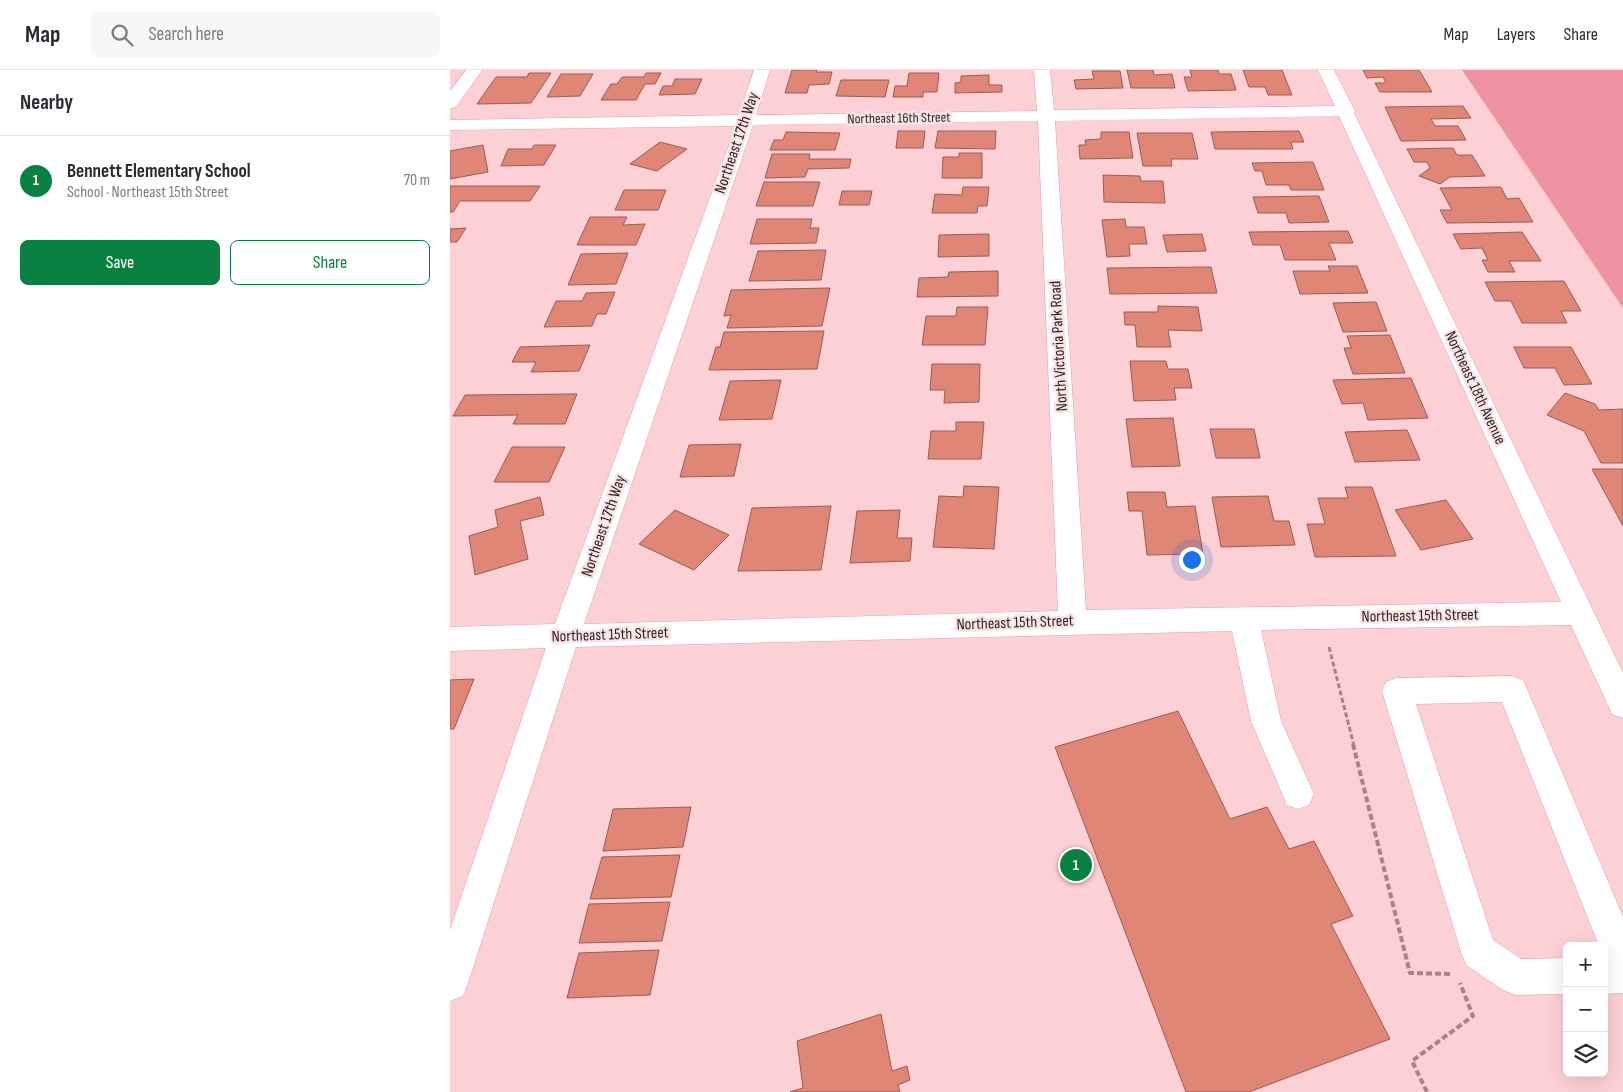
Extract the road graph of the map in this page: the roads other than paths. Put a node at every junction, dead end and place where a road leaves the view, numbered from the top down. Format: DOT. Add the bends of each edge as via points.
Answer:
graph roads {
  1 [pos="474,70"];
  2 [pos="762,70"];
  3 [pos="1042,70"];
  4 [pos="1326,70"];
  5 [pos="450,103"];
  6 [pos="1347,111"];
  7 [pos="1046,116"];
  8 [pos="746,121"];
  9 [pos="450,125"];
  10 [pos="1579,614"];
  11 [pos="1244,619"];
  12 [pos="1074,622"];
  13 [pos="565,636"];
  14 [pos="450,639"];
  15 [pos="1623,705"];
  16 [pos="1298,794"];
  17 [pos="1623,960"];
  18 [pos="1623,975"];
  19 [pos="1563,976"];
  20 [pos="1608,976"];
  21 [pos="450,983"];
  1 -- 5 [label="street"];
  2 -- 8 [label="street, Northeast 17th Way"];
  3 -- 7 [label="street, North Victoria Park Road"];
  4 -- 6 [label="street, Northeast 18th Avenue"];
  6 -- 7 [label="street, Northeast 16th Street"];
  6 -- 10 [label="street, Northeast 18th Avenue"];
  7 -- 8 [label="street, Northeast 16th Street"];
  7 -- 12 [label="street, North Victoria Park Road"];
  8 -- 9 [label="street, Northeast 16th Street"];
  8 -- 13 [label="street, Northeast 17th Way"];
  10 -- 11 [label="street, Northeast 15th Street"];
  10 -- 15 [label="street, Northeast 18th Avenue"];
  11 -- 12 [label="street, Northeast 15th Street"];
  11 -- 16 [label="street" via="1266,721"];
  12 -- 13 [label="street, Northeast 15th Street"];
  13 -- 14 [label="street, Northeast 15th Street"];
  13 -- 21 [label="street, Northeast 17th Way"];
  17 -- 19 [label="street" via="1512,690 1397,690 1479,952 1516,977"];
  18 -- 20 [label="street"];
}
